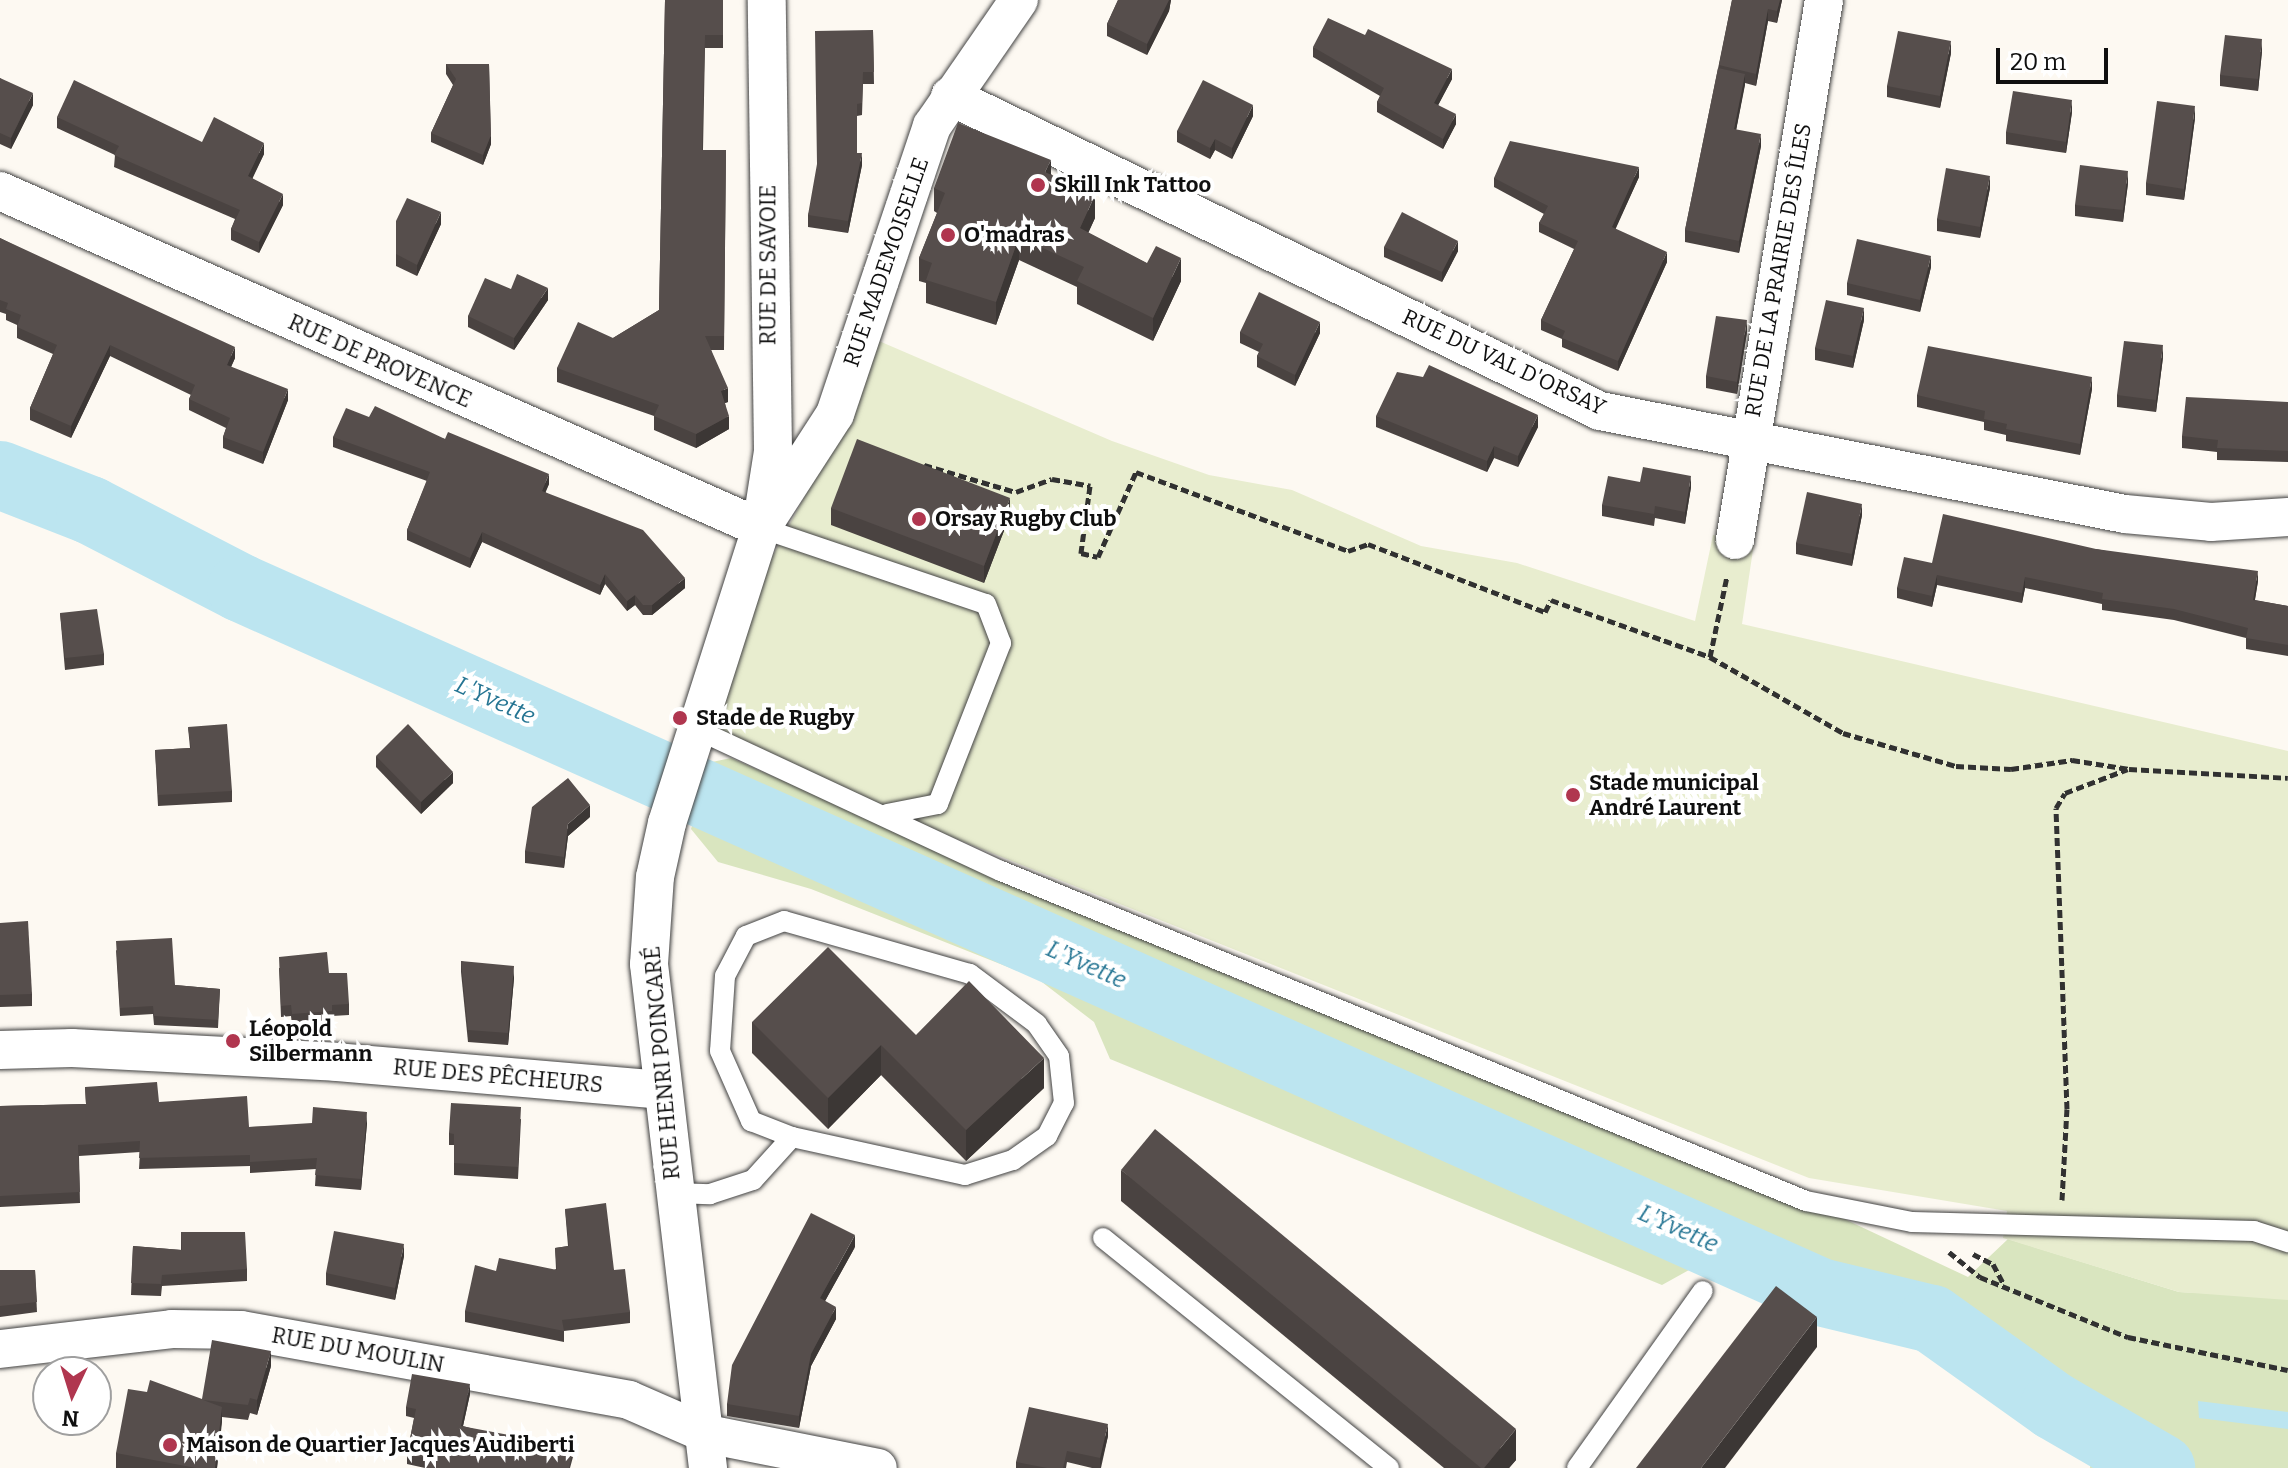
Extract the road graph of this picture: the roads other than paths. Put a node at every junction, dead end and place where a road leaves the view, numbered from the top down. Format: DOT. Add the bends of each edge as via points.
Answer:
graph roads {
  1 [pos="767,0"];
  2 [pos="1019,0"];
  3 [pos="1824,0"];
  4 [pos="950,96"];
  5 [pos="0,191"];
  6 [pos="1749,439"];
  7 [pos="2288,517"];
  8 [pos="761,528"];
  9 [pos="1735,540"];
  10 [pos="693,739"];
  11 [pos="887,814"];
  12 [pos="0,1050"];
  13 [pos="660,1090"];
  14 [pos="792,1137"];
  15 [pos="674,1193"];
  16 [pos="1103,1238"];
  17 [pos="2288,1242"];
  18 [pos="1703,1291"];
  19 [pos="0,1349"];
  20 [pos="707,1451"];
  21 [pos="878,1468"];
  22 [pos="1389,1468"];
  23 [pos="1577,1468"];
  1 -- 8 [label="street, RUE DE SAVOIE" via="773,451"];
  2 -- 4 [label="street, RUE MADEMOISELLE"];
  3 -- 6 [label="street, RUE DE LA PRAIRIE DES ÎLES"];
  4 -- 6 [label="street, RUE DU VAL D'ORSAY" via="1600,411"];
  4 -- 8 [label="street, RUE MADEMOISELLE" via="932,126 835,414"];
  5 -- 8 [label="street, RUE DE PROVENCE"];
  6 -- 7 [label="street, RUE DU VAL D'ORSAY" via="2125,514 2211,522"];
  6 -- 9 [label="street, RUE DE LA PRAIRIE DES ÎLES"];
  8 -- 10 [label="street, RUE HENRI POINCARÉ"];
  8 -- 11 [label="lane" via="986,604 1001,643 938,804"];
  10 -- 11 [label="lane"];
  10 -- 13 [label="street, RUE HENRI POINCARÉ" via="655,877 649,964"];
  11 -- 17 [label="lane" via="1001,871 1806,1201 1912,1222 2254,1231"];
  12 -- 13 [label="street, RUE DES PÊCHEURS" via="72,1048 336,1062"];
  13 -- 15 [label="street, RUE HENRI POINCARÉ"];
  14 -- 14 [label="lane" via="965,1175 1013,1160 1047,1136 1064,1103 1059,1056 1037,1024 970,974 784,921 746,936 725,976 720,1051 751,1121"];
  14 -- 15 [label="lane" via="753,1180 710,1194"];
  15 -- 20 [label="street, RUE HENRI POINCARÉ"];
  16 -- 22 [label="lane"];
  18 -- 23 [label="lane"];
  19 -- 20 [label="street, RUE DU MOULIN" via="172,1329 241,1330 629,1400"];
  20 -- 21 [label="street, RUE DU MOULIN"];
}
